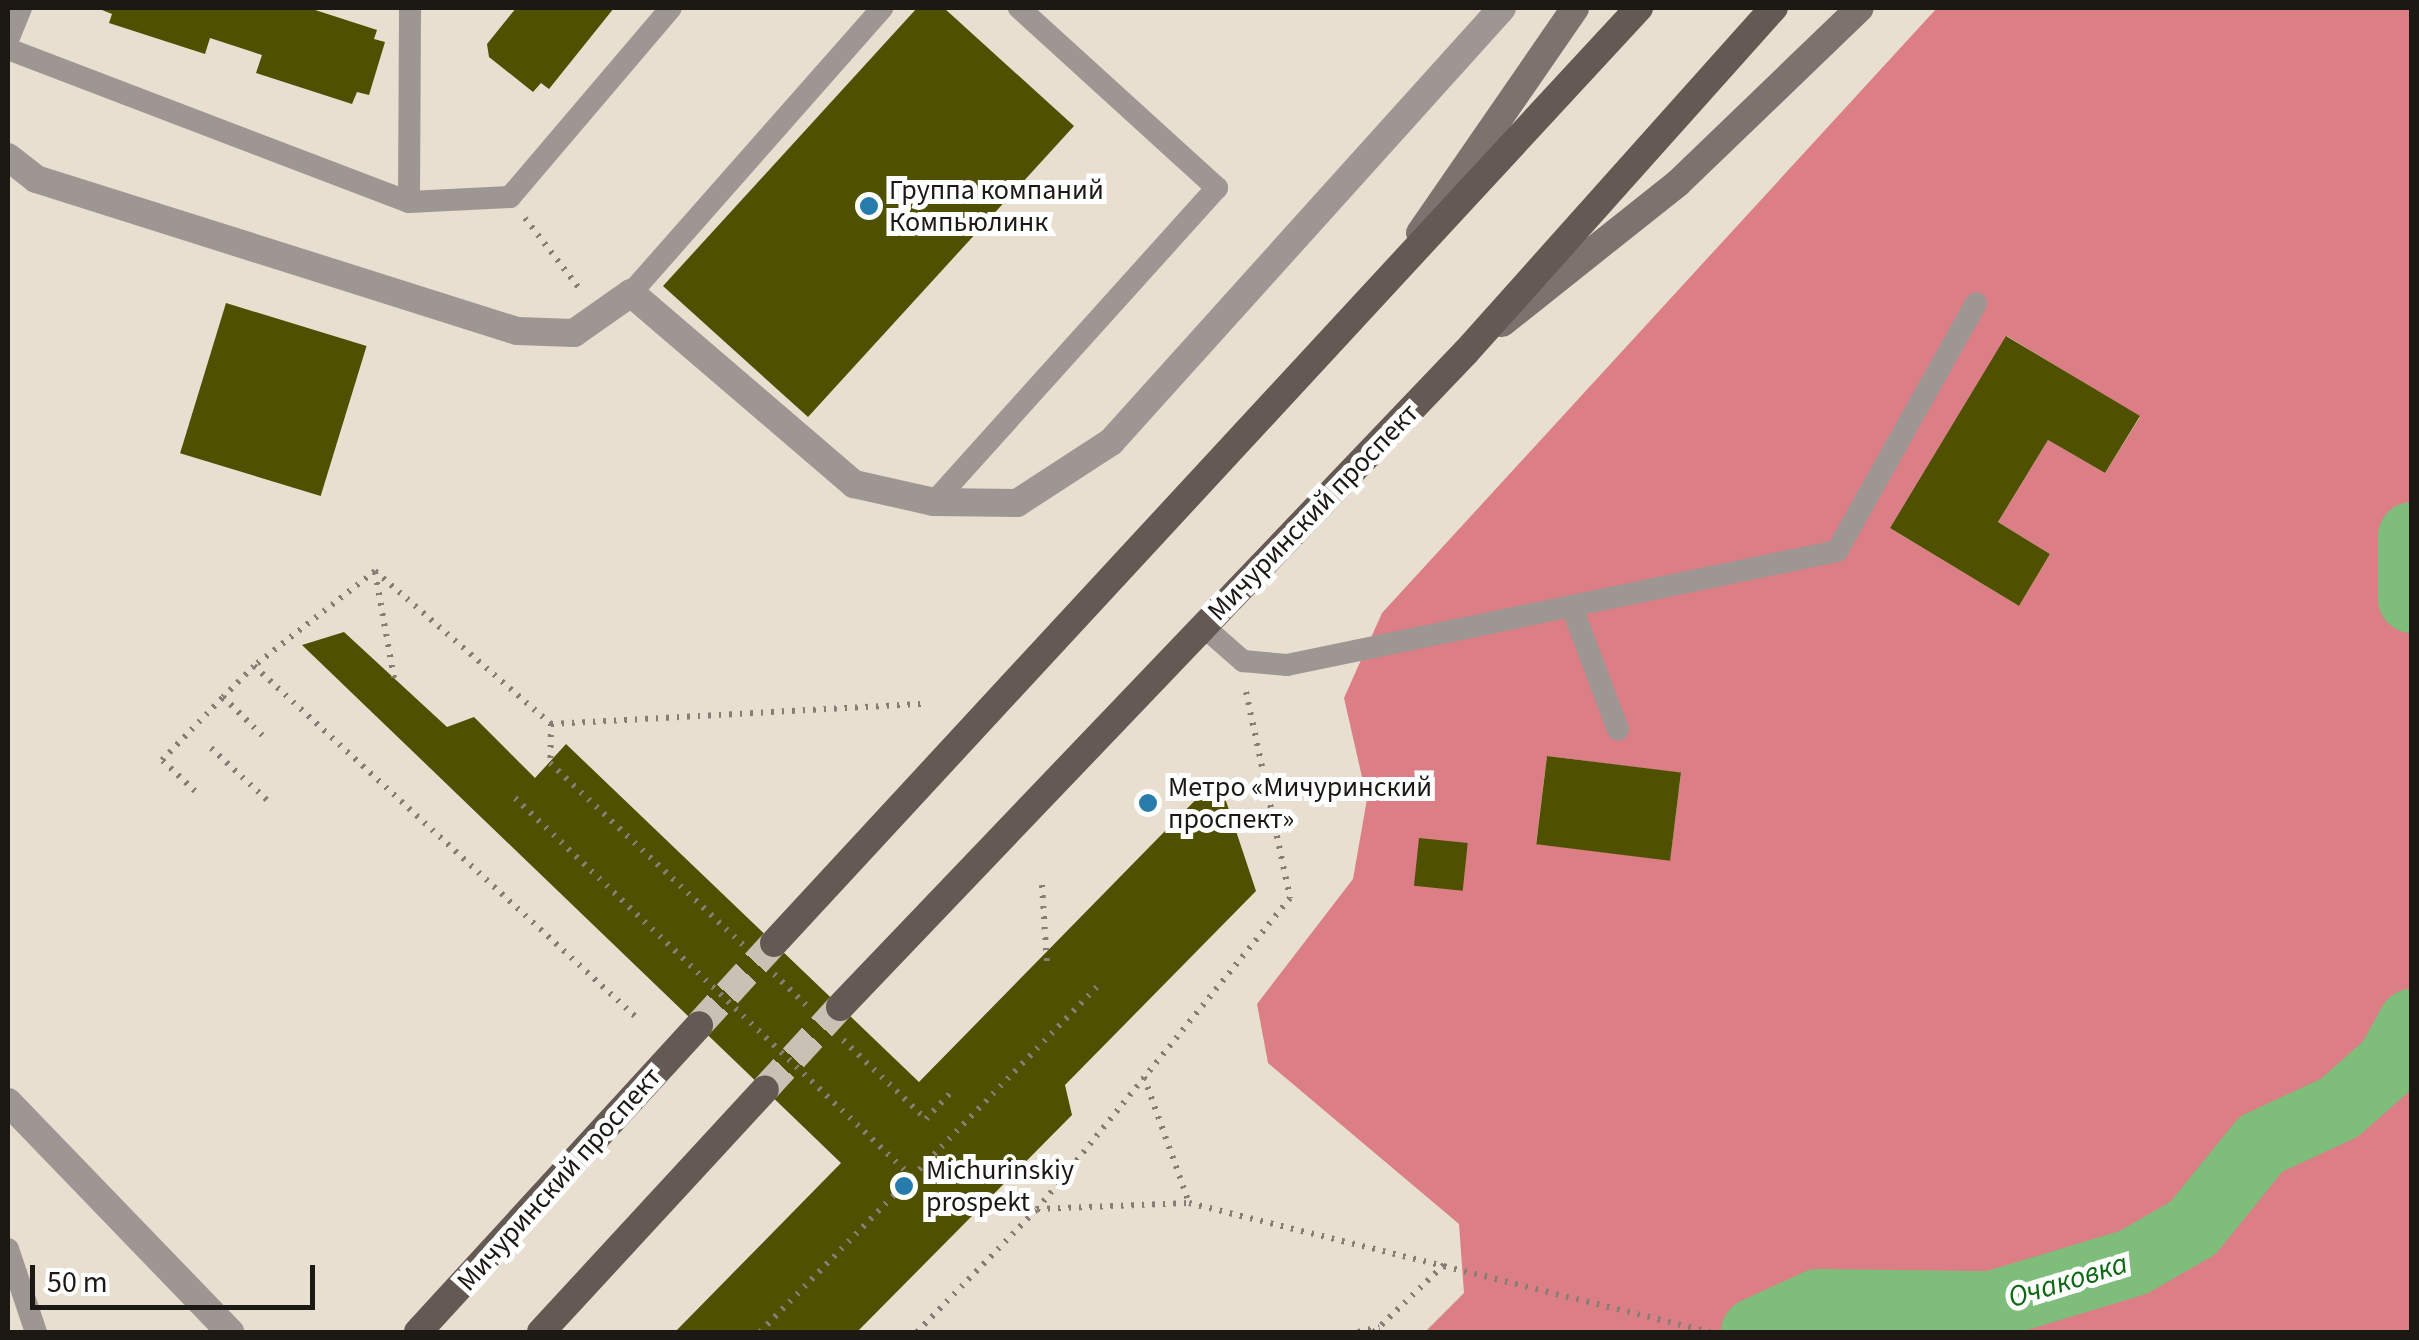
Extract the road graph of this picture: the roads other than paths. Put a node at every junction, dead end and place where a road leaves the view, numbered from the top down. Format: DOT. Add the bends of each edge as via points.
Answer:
graph roads {
  1 [pos="21,8"];
  2 [pos="410,8"];
  3 [pos="671,8"];
  4 [pos="882,8"];
  5 [pos="1018,8"];
  6 [pos="1502,8"];
  7 [pos="1574,8"];
  8 [pos="1639,8"];
  9 [pos="1774,8"];
  10 [pos="1860,8"];
  11 [pos="8,40"];
  12 [pos="8,49"];
  13 [pos="8,156"];
  14 [pos="409,202"];
  15 [pos="1412,246"];
  16 [pos="631,293"];
  17 [pos="1976,303"];
  18 [pos="1466,352"];
  19 [pos="934,502"];
  20 [pos="1574,610"];
  21 [pos="1204,626"];
  22 [pos="1618,730"];
  23 [pos="774,943"];
  24 [pos="840,1007"];
  25 [pos="699,1025"];
  26 [pos="765,1089"];
  27 [pos="8,1102"];
  28 [pos="8,1249"];
  29 [pos="36,1332"];
  30 [pos="230,1332"];
  31 [pos="418,1332"];
  32 [pos="540,1332"];
  1 -- 11 [label="lane"];
  2 -- 14 [label="lane"];
  3 -- 14 [label="lane" via="510,197"];
  4 -- 16 [label="lane"];
  5 -- 19 [label="lane" via="1217,188"];
  6 -- 19 [label="street" via="1111,442 1017,503"];
  7 -- 15 [label="main road"];
  8 -- 15 [label="main road"];
  9 -- 18 [label="main road, Мичуринский проспект"];
  10 -- 18 [label="main road" via="1678,183"];
  12 -- 14 [label="lane"];
  13 -- 16 [label="street" via="36,179 517,331 574,333 602,322"];
  15 -- 23 [label="main road"];
  16 -- 19 [label="street" via="854,484"];
  17 -- 20 [label="lane" via="1837,551"];
  18 -- 21 [label="main road, Мичуринский проспект"];
  20 -- 21 [label="lane" via="1287,665 1242,661"];
  20 -- 22 [label="lane"];
  21 -- 24 [label="main road, Мичуринский проспект"];
  25 -- 31 [label="main road, Мичуринский проспект"];
  26 -- 32 [label="main road"];
  27 -- 30 [label="street"];
  28 -- 29 [label="lane"];
}
